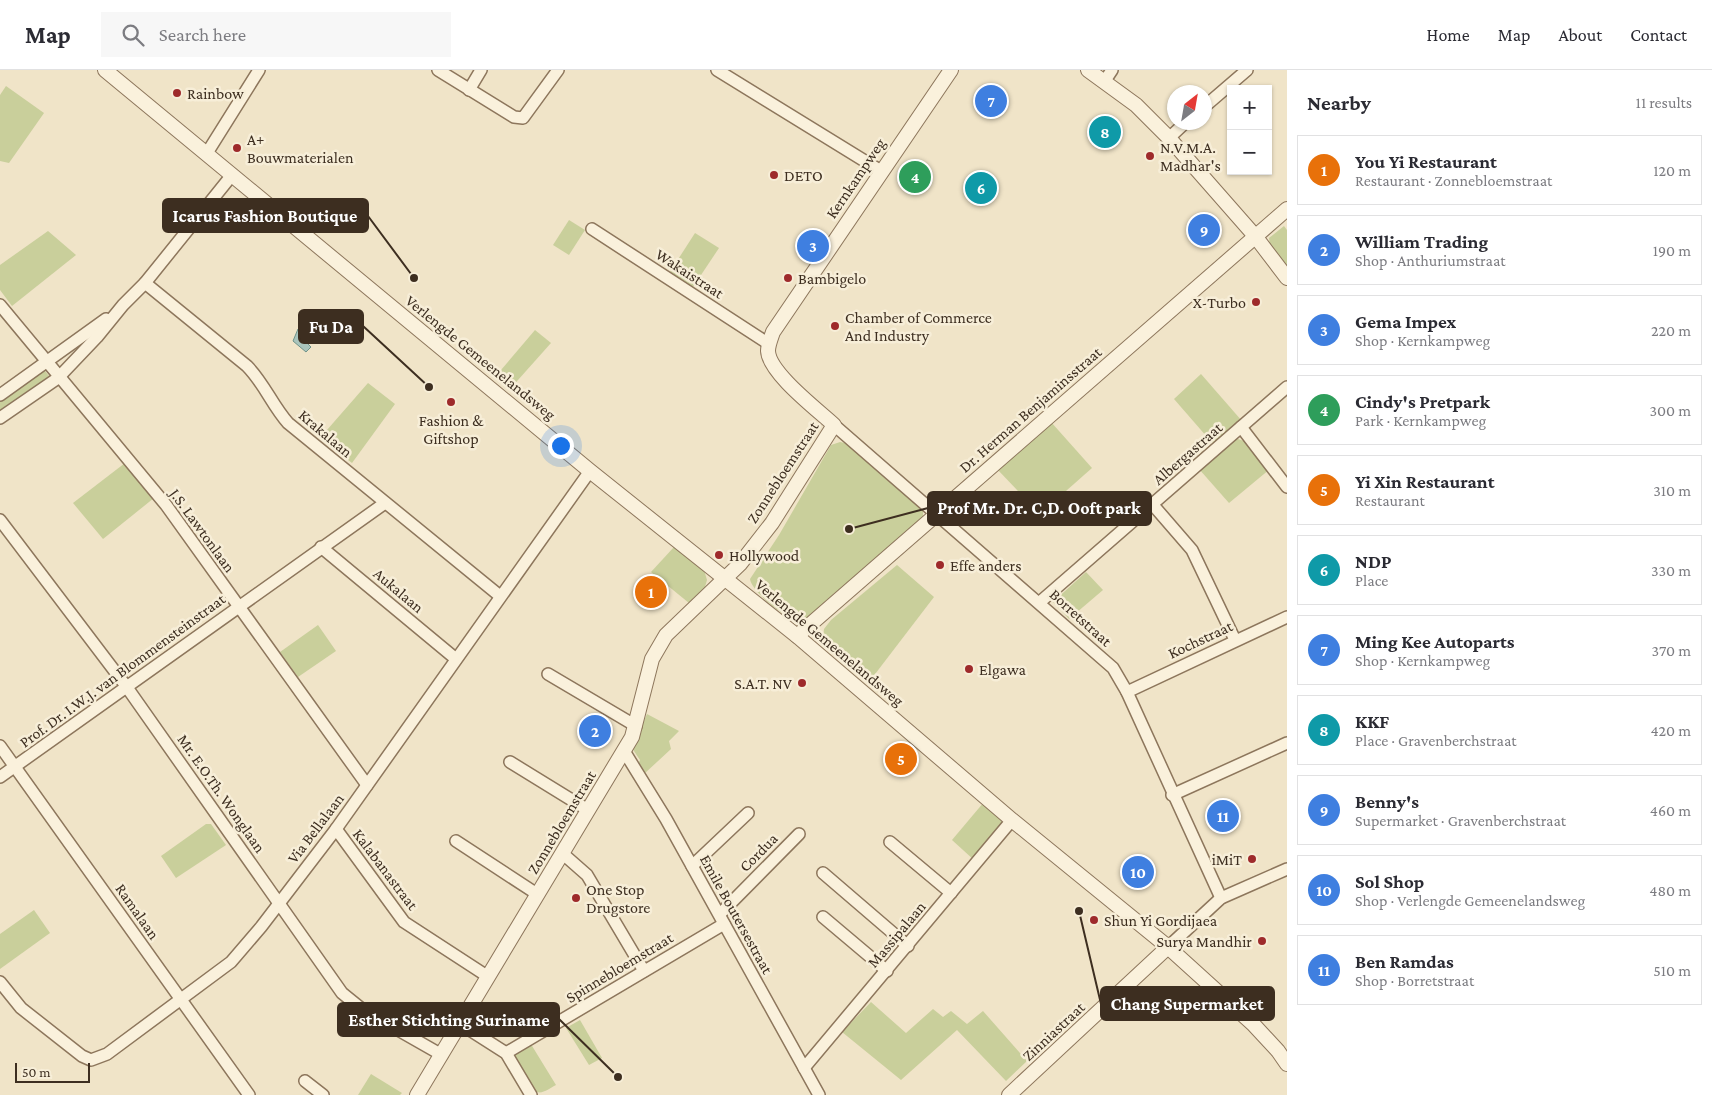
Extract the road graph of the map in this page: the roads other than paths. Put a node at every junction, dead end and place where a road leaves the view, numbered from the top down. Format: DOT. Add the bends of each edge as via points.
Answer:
graph roads {
  1 [pos="105,70"];
  2 [pos="259,70"];
  3 [pos="438,70"];
  4 [pos="481,70"];
  5 [pos="558,70"];
  6 [pos="717,70"];
  7 [pos="951,70"];
  8 [pos="1088,70"];
  9 [pos="1247,70"];
  10 [pos="1108,76"];
  11 [pos="469,90"];
  12 [pos="1212,100"];
  13 [pos="1178,130"];
  14 [pos="1169,138"];
  15 [pos="208,153"];
  16 [pos="881,171"];
  17 [pos="232,175"];
  18 [pos="1287,209"];
  19 [pos="592,229"];
  20 [pos="1255,236"];
  21 [pos="1287,278"];
  22 [pos="145,283"];
  23 [pos="0,305"];
  24 [pos="123,305"];
  25 [pos="770,344"];
  26 [pos="46,363"];
  27 [pos="58,378"];
  28 [pos="1287,387"];
  29 [pos="0,396"];
  30 [pos="0,418"];
  31 [pos="834,425"];
  32 [pos="1241,427"];
  33 [pos="590,471"];
  34 [pos="1287,488"];
  35 [pos="385,503"];
  36 [pos="1153,505"];
  37 [pos="936,514"];
  38 [pos="0,520"];
  39 [pos="321,547"];
  40 [pos="726,578"];
  41 [pos="500,596"];
  42 [pos="1040,602"];
  43 [pos="238,606"];
  44 [pos="1287,617"];
  45 [pos="797,636"];
  46 [pos="1235,640"];
  47 [pos="456,658"];
  48 [pos="548,674"];
  49 [pos="126,686"];
  50 [pos="1127,692"];
  51 [pos="636,726"];
  52 [pos="1287,743"];
  53 [pos="0,746"];
  54 [pos="624,751"];
  55 [pos="510,762"];
  56 [pos="15,766"];
  57 [pos="0,777"];
  58 [pos="367,785"];
  59 [pos="1172,795"];
  60 [pos="588,810"];
  61 [pos="748,813"];
  62 [pos="1012,820"];
  63 [pos="336,829"];
  64 [pos="799,834"];
  65 [pos="456,841"];
  66 [pos="890,842"];
  67 [pos="562,853"];
  68 [pos="692,866"];
  69 [pos="1287,869"];
  70 [pos="823,873"];
  71 [pos="951,893"];
  72 [pos="537,894"];
  73 [pos="1221,898"];
  74 [pos="279,902"];
  75 [pos="823,918"];
  76 [pos="722,919"];
  77 [pos="908,946"];
  78 [pos="1168,947"];
  79 [pos="644,971"];
  80 [pos="887,971"];
  81 [pos="487,976"];
  82 [pos="0,982"];
  83 [pos="181,999"];
  84 [pos="459,1023"];
  85 [pos="506,1053"];
  86 [pos="442,1055"];
  87 [pos="1287,1064"];
  88 [pos="804,1068"];
  89 [pos="305,1081"];
  90 [pos="249,1095"];
  91 [pos="323,1095"];
  92 [pos="417,1095"];
  93 [pos="531,1095"];
  94 [pos="819,1095"];
  95 [pos="1009,1095"];
  1 -- 15 [label="street, Verlengde Gemeenelandsweg"];
  2 -- 15 [label="street"];
  3 -- 11 [label="street"];
  4 -- 11 [label="street"];
  5 -- 11 [label="street" via="523,118 514,117"];
  6 -- 16 [label="street"];
  7 -- 16 [label="street, Kernkampweg"];
  8 -- 10 [label="street"];
  9 -- 12 [label="street"];
  10 -- 14 [label="street"];
  13 -- 14 [label="street"];
  14 -- 20 [label="street"];
  15 -- 17 [label="street, Verlengde Gemeenelandsweg"];
  16 -- 25 [label="street, Kernkampweg" via="773,332"];
  17 -- 22 [label="street"];
  17 -- 33 [label="street, Verlengde Gemeenelandsweg"];
  18 -- 20 [label="street, Dr. Herman Benjaminsstraat"];
  19 -- 25 [label="street, Wakaistraat"];
  20 -- 21 [label="street"];
  20 -- 37 [label="street, Dr. Herman Benjaminsstraat"];
  22 -- 24 [label="street"];
  22 -- 35 [label="street, Krakalaan" via="247,366 260,379 272,403 288,423"];
  23 -- 26 [label="street, J.S. Lawtonlaan"];
  24 -- 26 [label="street"];
  24 -- 27 [label="street"];
  25 -- 31 [label="street" via="768,352 778,372"];
  26 -- 27 [label="street, J.S. Lawtonlaan"];
  26 -- 29 [label="street"];
  27 -- 30 [label="street"];
  27 -- 43 [label="street, J.S. Lawtonlaan" via="135,466"];
  28 -- 32 [label="street, Albergastraat"];
  31 -- 37 [label="street, Borretstraat"];
  31 -- 40 [label="street, Zonnebloemstraat" via="772,523"];
  32 -- 34 [label="street"];
  32 -- 36 [label="street, Albergastraat"];
  33 -- 40 [label="street, Verlengde Gemeenelandsweg"];
  33 -- 41 [label="street, Via Bellalaan"];
  35 -- 39 [label="street, Prof. Dr. I.W.J. van Blommensteinstraat"];
  35 -- 41 [label="street, Krakalaan"];
  36 -- 42 [label="street, Albergastraat"];
  36 -- 46 [label="street" via="1192,550"];
  37 -- 42 [label="street, Borretstraat"];
  37 -- 45 [label="street, Dr. Herman Benjaminsstraat"];
  38 -- 49 [label="street, Mr. E.O.Th. Wonglaan"];
  39 -- 43 [label="street, Prof. Dr. I.W.J. van Blommensteinstraat"];
  39 -- 47 [label="street, Aukalaan"];
  40 -- 45 [label="street, Verlengde Gemeenelandsweg"];
  40 -- 51 [label="street, Zonnebloemstraat" via="666,635 652,659"];
  41 -- 47 [label="street, Via Bellalaan"];
  42 -- 50 [label="street, Borretstraat" via="1113,668"];
  43 -- 49 [label="street, Prof. Dr. I.W.J. van Blommensteinstraat"];
  43 -- 58 [label="street, J.S. Lawtonlaan"];
  44 -- 46 [label="street, Kochstraat"];
  45 -- 62 [label="street, Verlengde Gemeenelandsweg"];
  46 -- 50 [label="street, Kochstraat"];
  47 -- 58 [label="street, Via Bellalaan"];
  48 -- 51 [label="street"];
  49 -- 56 [label="street, Prof. Dr. I.W.J. van Blommensteinstraat"];
  49 -- 74 [label="street, Mr. E.O.Th. Wonglaan"];
  50 -- 59 [label="street, Borretstraat"];
  51 -- 54 [label="street, Zonnebloemstraat"];
  52 -- 59 [label="street"];
  53 -- 56 [label="street, Ramalaan"];
  54 -- 60 [label="street, Zonnebloemstraat"];
  54 -- 68 [label="street, Emile Boutersestraat"];
  55 -- 60 [label="street"];
  56 -- 57 [label="street, Prof. Dr. I.W.J. van Blommensteinstraat"];
  56 -- 83 [label="street, Ramalaan"];
  58 -- 63 [label="street, Via Bellalaan"];
  59 -- 73 [label="street, Borretstraat"];
  60 -- 67 [label="street, Zonnebloemstraat"];
  61 -- 68 [label="street"];
  62 -- 71 [label="street, Massipalaan"];
  62 -- 78 [label="street, Verlengde Gemeenelandsweg"];
  63 -- 74 [label="street, Via Bellalaan"];
  63 -- 81 [label="street, Kalabanastraat" via="404,922"];
  64 -- 76 [label="street, Cordua"];
  65 -- 72 [label="street"];
  66 -- 71 [label="street"];
  67 -- 72 [label="street, Zonnebloemstraat"];
  67 -- 79 [label="street" via="587,875"];
  68 -- 76 [label="street, Emile Boutersestraat"];
  69 -- 73 [label="street, Zinniastraat"];
  70 -- 77 [label="street"];
  71 -- 77 [label="street, Massipalaan"];
  72 -- 81 [label="street, Zonnebloemstraat"];
  73 -- 78 [label="street, Zinniastraat"];
  74 -- 83 [label="street, Via Bellalaan" via="231,962"];
  74 -- 86 [label="street, Mr. E.O.Th. Wonglaan" via="351,1002"];
  75 -- 80 [label="street"];
  76 -- 79 [label="street, Spinnebloemstraat"];
  76 -- 88 [label="street, Emile Boutersestraat"];
  77 -- 80 [label="street, Massipalaan"];
  78 -- 87 [label="street, Verlengde Gemeenelandsweg" via="1253,1024"];
  78 -- 95 [label="street, Zinniastraat"];
  79 -- 85 [label="street, Spinnebloemstraat"];
  80 -- 88 [label="street, Massipalaan"];
  81 -- 84 [label="street, Zonnebloemstraat"];
  82 -- 83 [label="street, Via Bellalaan" via="21,1008 91,1060 107,1054"];
  83 -- 90 [label="street, Ramalaan"];
  84 -- 85 [label="street"];
  84 -- 86 [label="street, Zonnebloemstraat"];
  85 -- 93 [label="street"];
  86 -- 92 [label="street, Zonnebloemstraat"];
  88 -- 94 [label="street, Emile Boutersestraat"];
  89 -- 91 [label="street"];
}
